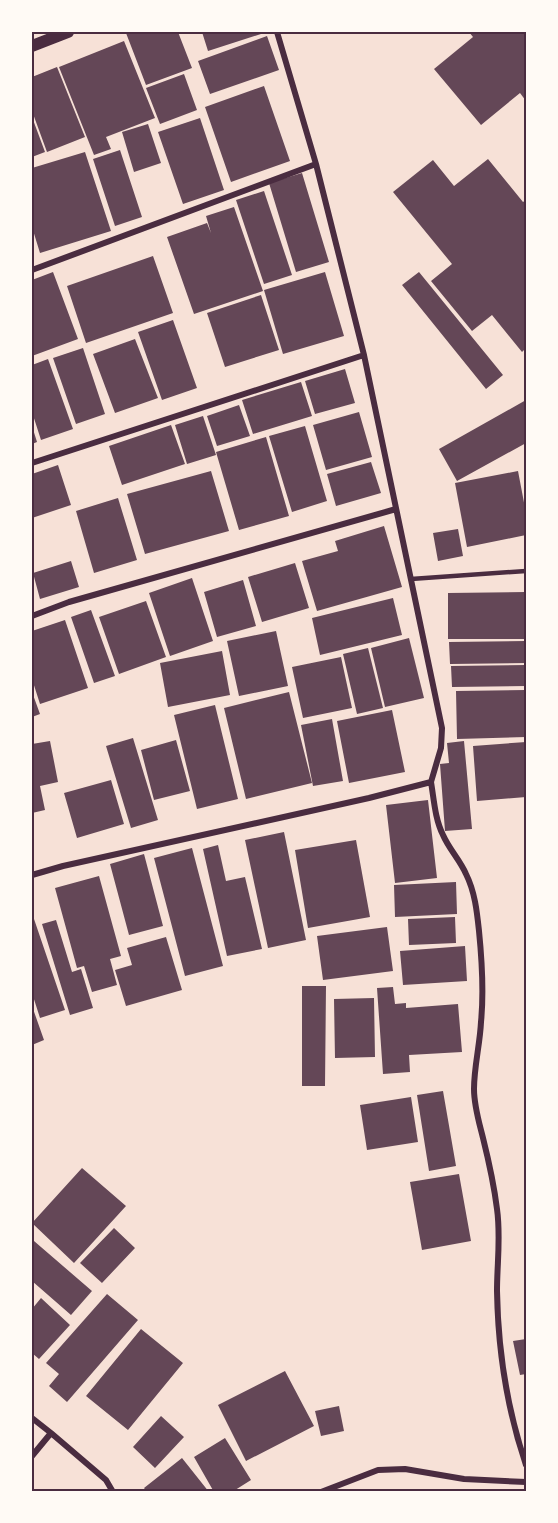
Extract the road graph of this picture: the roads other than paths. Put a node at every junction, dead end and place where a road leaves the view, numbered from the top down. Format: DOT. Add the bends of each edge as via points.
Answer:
graph roads {
  1 [pos="68,32"];
  2 [pos="277,32"];
  3 [pos="32,46"];
  4 [pos="316,164"];
  5 [pos="32,270"];
  6 [pos="364,355"];
  7 [pos="32,463"];
  8 [pos="396,509"];
  9 [pos="526,571"];
  10 [pos="411,579"];
  11 [pos="32,616"];
  12 [pos="431,782"];
  13 [pos="32,875"];
  14 [pos="32,1418"];
  15 [pos="51,1433"];
  16 [pos="32,1456"];
  17 [pos="526,1465"];
  18 [pos="526,1482"];
  19 [pos="113,1491"];
  20 [pos="321,1491"];
  1 -- 3 [label="main road"];
  2 -- 4 [label="street"];
  4 -- 5 [label="street"];
  4 -- 6 [label="street"];
  6 -- 7 [label="street"];
  6 -- 8 [label="street"];
  8 -- 10 [label="street"];
  8 -- 11 [label="street"];
  9 -- 10 [label="lane"];
  10 -- 12 [label="street" via="442,728 441,748"];
  12 -- 13 [label="street"];
  12 -- 17 [label="street" via="442,834 466,873 476,903 483,1000 475,1105 497,1210 498,1318 504,1372"];
  14 -- 15 [label="street"];
  15 -- 16 [label="street"];
  15 -- 19 [label="street" via="106,1480"];
  18 -- 20 [label="street" via="465,1479 405,1469 378,1470"];
}
